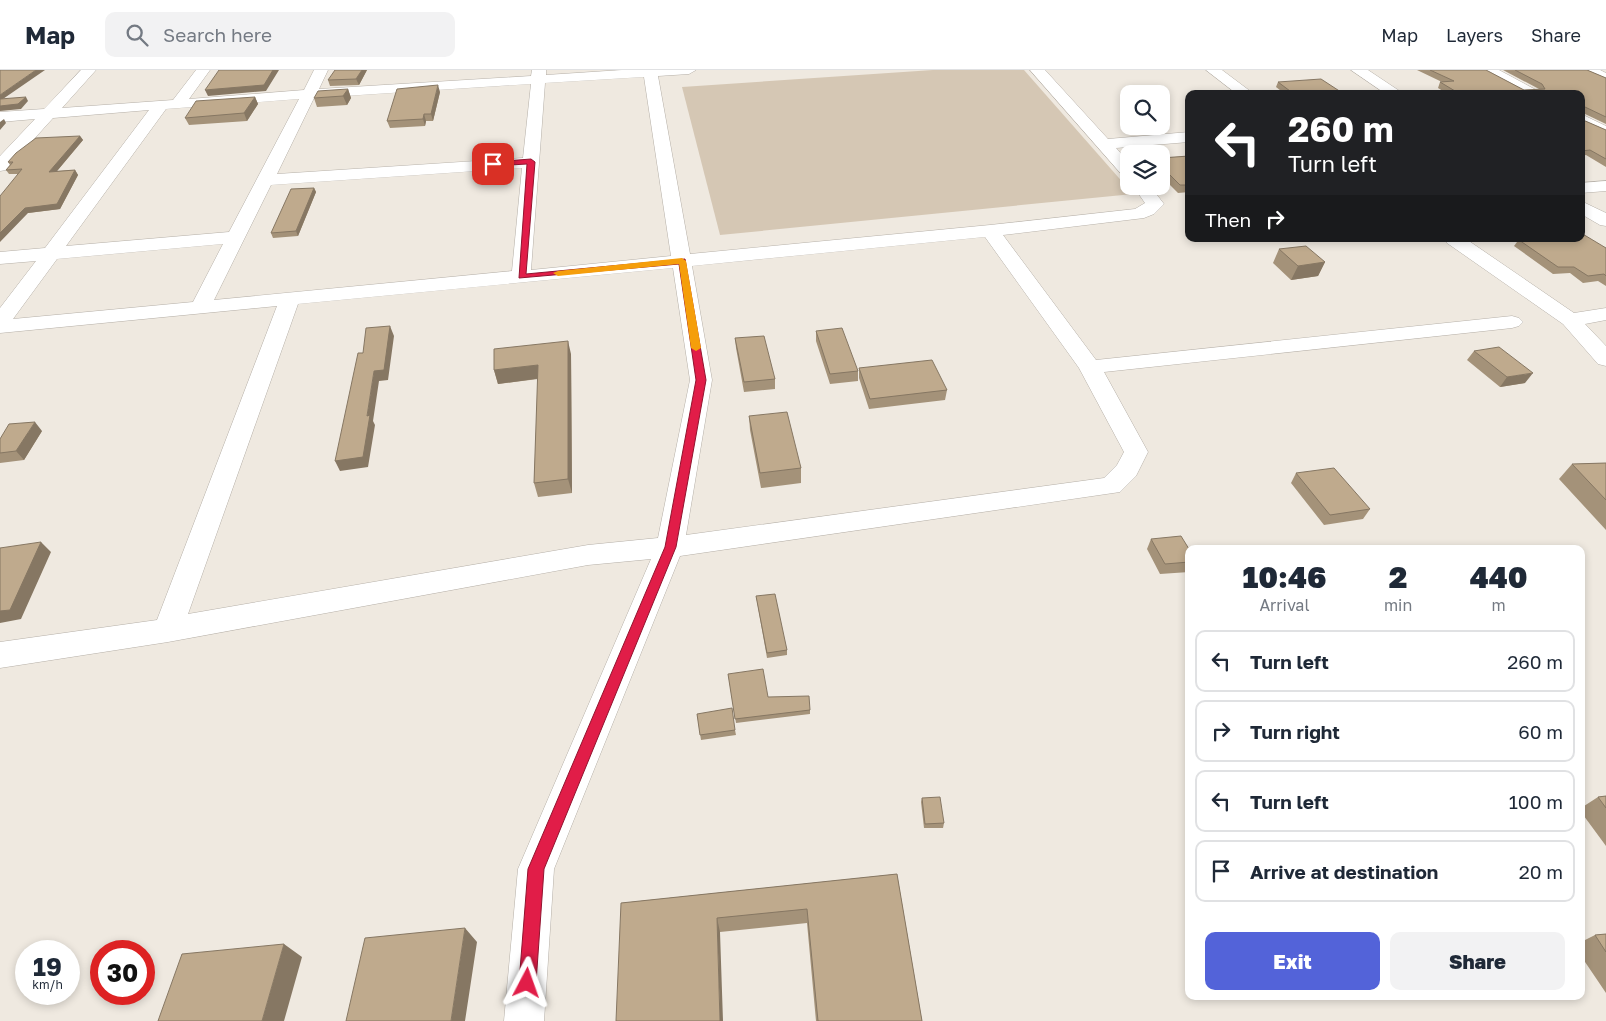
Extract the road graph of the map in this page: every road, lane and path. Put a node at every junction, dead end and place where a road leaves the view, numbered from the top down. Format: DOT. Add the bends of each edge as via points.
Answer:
graph roads {
  1 [pos="90,70"];
  2 [pos="203,70"];
  3 [pos="321,70"];
  4 [pos="428,70"];
  5 [pos="689,70"];
  6 [pos="1037,70"];
  7 [pos="1214,70"];
  8 [pos="1358,70"];
  9 [pos="1488,70"];
  10 [pos="1589,70"];
  11 [pos="650,71"];
  12 [pos="538,75"];
  13 [pos="1606,78"];
  14 [pos="425,86"];
  15 [pos="1242,90"];
  16 [pos="1390,90"];
  17 [pos="1526,90"];
  18 [pos="310,94"];
  19 [pos="169,104"];
  20 [pos="48,114"];
  21 [pos="0,117"];
  22 [pos="1585,121"];
  23 [pos="1606,132"];
  24 [pos="1185,138"];
  25 [pos="1104,144"];
  26 [pos="531,162"];
  27 [pos="1120,162"];
  28 [pos="0,166"];
  29 [pos="265,180"];
  30 [pos="1606,186"];
  31 [pos="1585,188"];
  32 [pos="1148,195"];
  33 [pos="1585,208"];
  34 [pos="1606,221"];
  35 [pos="990,231"];
  36 [pos="236,237"];
  37 [pos="1458,242"];
  38 [pos="51,254"];
  39 [pos="0,258"];
  40 [pos="682,261"];
  41 [pos="522,276"];
  42 [pos="290,299"];
  43 [pos="200,308"];
  44 [pos="1606,314"];
  45 [pos="1570,320"];
  46 [pos="0,322"];
  47 [pos="1512,322"];
  48 [pos="0,327"];
  49 [pos="1606,359"];
  50 [pos="1090,367"];
  51 [pos="670,547"];
  52 [pos="168,630"];
  53 [pos="0,655"];
  54 [pos="524,1021"];
  1 -- 20 [label="street"];
  2 -- 19 [label="street"];
  3 -- 18 [label="street"];
  4 -- 14 [label="street"];
  5 -- 11 [label="street"];
  6 -- 25 [label="street"];
  7 -- 15 [label="street"];
  8 -- 16 [label="street"];
  9 -- 17 [label="street"];
  10 -- 13 [label="street"];
  11 -- 12 [label="street"];
  11 -- 40 [label="street"];
  12 -- 14 [label="street"];
  12 -- 26 [label="street"];
  14 -- 18 [label="street"];
  18 -- 19 [label="street"];
  18 -- 29 [label="street"];
  19 -- 20 [label="street"];
  19 -- 38 [label="street"];
  20 -- 21 [label="street"];
  20 -- 28 [label="street"];
  22 -- 23 [label="street"];
  24 -- 25 [label="street"];
  25 -- 27 [label="street"];
  26 -- 29 [label="street"];
  26 -- 41 [label="street"];
  29 -- 36 [label="street"];
  30 -- 31 [label="street"];
  32 -- 35 [label="street" via="1155,204 1138,214"];
  33 -- 34 [label="street"];
  35 -- 40 [label="street"];
  35 -- 50 [label="street"];
  36 -- 38 [label="street"];
  36 -- 43 [label="street"];
  37 -- 45 [label="street"];
  38 -- 39 [label="street"];
  38 -- 46 [label="street"];
  40 -- 41 [label="street"];
  40 -- 51 [label="street" via="701,380"];
  41 -- 42 [label="street"];
  42 -- 43 [label="street"];
  42 -- 52 [label="street"];
  43 -- 48 [label="street"];
  44 -- 45 [label="street"];
  45 -- 49 [label="street"];
  47 -- 50 [label="street"];
  50 -- 51 [label="street" via="1136,452 1127,470 1111,486"];
  51 -- 52 [label="street" via="588,555"];
  51 -- 54 [label="street" via="536,869"];
  52 -- 53 [label="street"];
}
